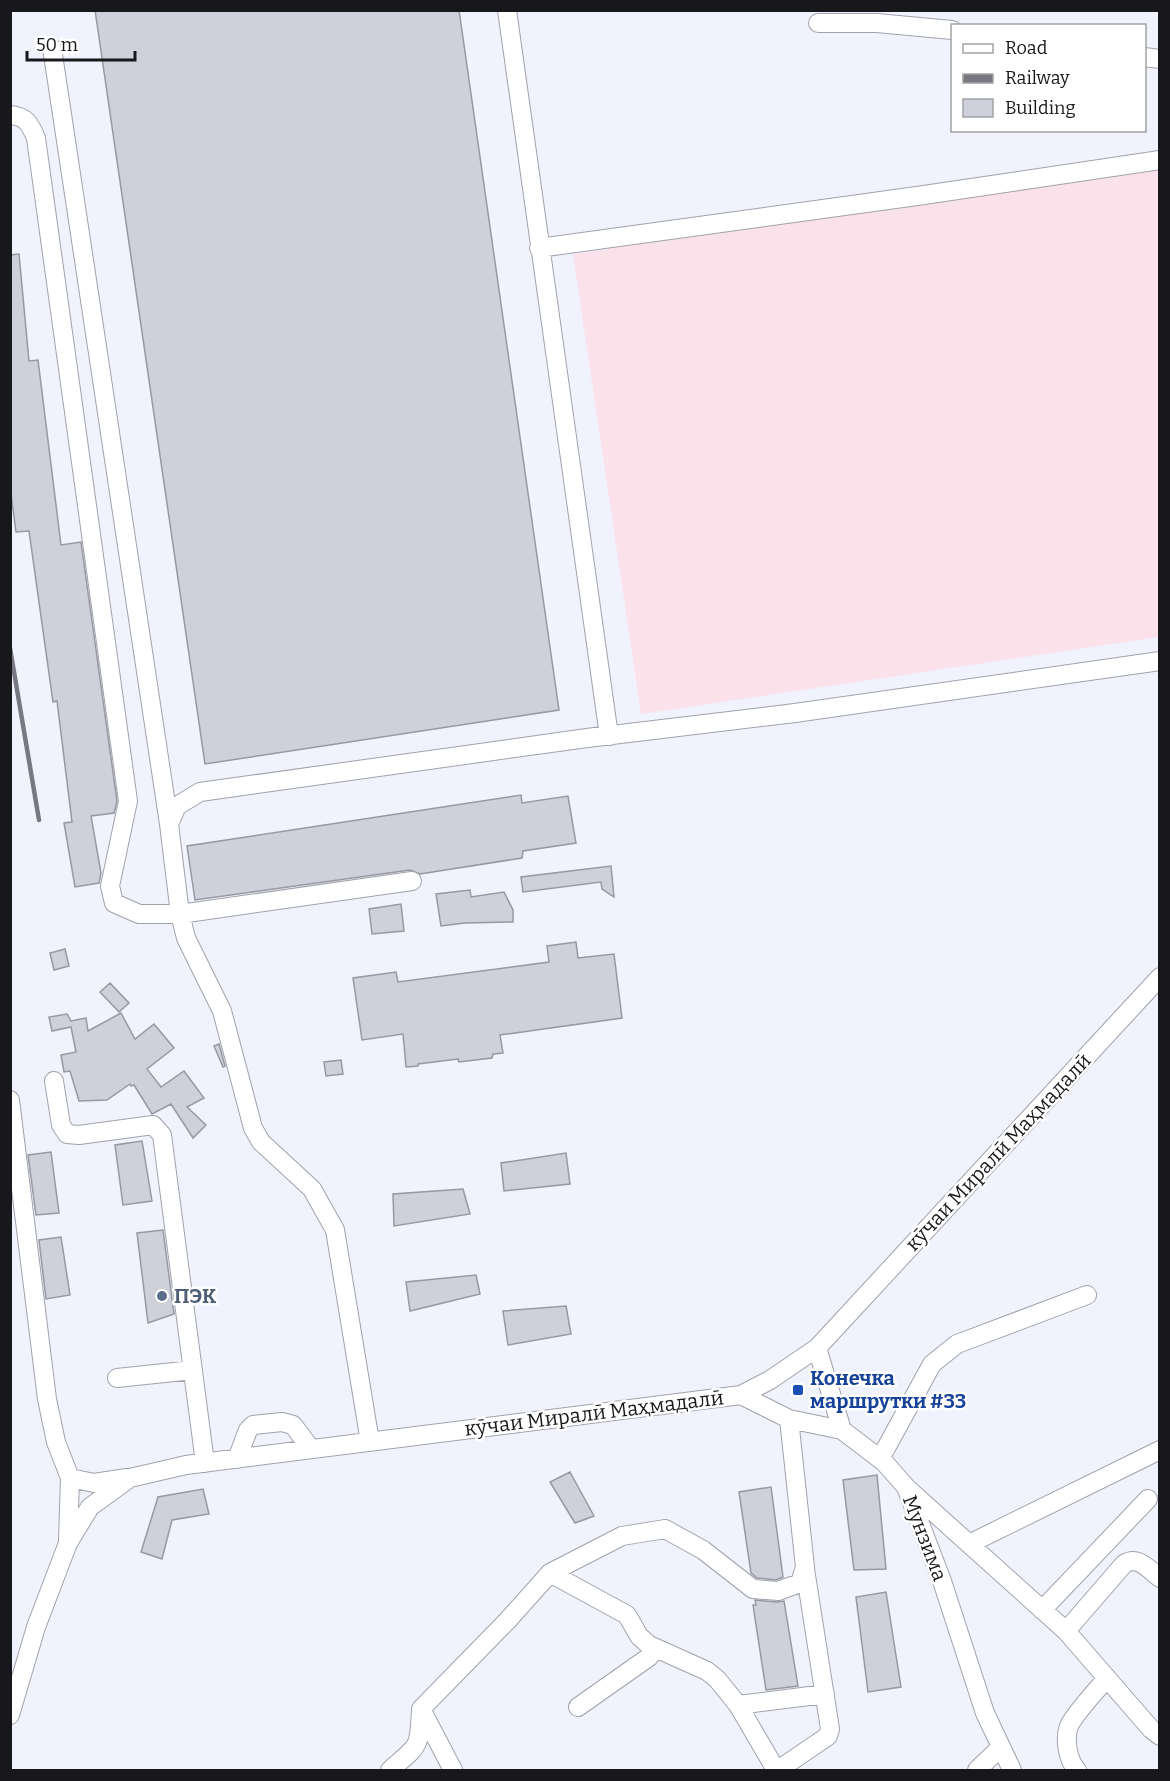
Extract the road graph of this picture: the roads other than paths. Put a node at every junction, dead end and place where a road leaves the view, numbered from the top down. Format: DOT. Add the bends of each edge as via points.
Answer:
graph roads {
  1 [pos="507,10"];
  2 [pos="843,17"];
  3 [pos="943,22"];
  4 [pos="818,23"];
  5 [pos="52,48"];
  6 [pos="10,116"];
  7 [pos="1160,160"];
  8 [pos="539,248"];
  9 [pos="1160,661"];
  10 [pos="609,736"];
  11 [pos="168,824"];
  12 [pos="412,881"];
  13 [pos="180,914"];
  14 [pos="1160,976"];
  15 [pos="54,1081"];
  16 [pos="10,1100"];
  17 [pos="1088,1295"];
  18 [pos="817,1348"];
  19 [pos="193,1370"];
  20 [pos="117,1378"];
  21 [pos="741,1395"];
  22 [pos="789,1419"];
  23 [pos="842,1430"];
  24 [pos="370,1442"];
  25 [pos="311,1449"];
  26 [pos="1160,1450"];
  27 [pos="237,1459"];
  28 [pos="880,1459"];
  29 [pos="205,1463"];
  30 [pos="70,1478"];
  31 [pos="130,1478"];
  32 [pos="906,1487"];
  33 [pos="1148,1499"];
  34 [pos="68,1542"];
  35 [pos="969,1544"];
  36 [pos="805,1568"];
  37 [pos="550,1573"];
  38 [pos="1160,1578"];
  39 [pos="1042,1610"];
  40 [pos="1066,1631"];
  41 [pos="655,1649"];
  42 [pos="1107,1678"];
  43 [pos="14,1694"];
  44 [pos="825,1694"];
  45 [pos="738,1705"];
  46 [pos="578,1707"];
  47 [pos="421,1709"];
  48 [pos="10,1715"];
  49 [pos="1160,1736"];
  50 [pos="1001,1747"];
  51 [pos="390,1770"];
  52 [pos="453,1770"];
  53 [pos="777,1770"];
  54 [pos="977,1770"];
  55 [pos="1012,1770"];
  56 [pos="1077,1770"];
  1 -- 8 [label="street"];
  2 -- 3 [label="street" via="877,23"];
  2 -- 4 [label="street"];
  5 -- 11 [label="street"];
  6 -- 13 [label="street" via="29,122 36,138 128,801 110,893 114,903 140,914"];
  7 -- 8 [label="street"];
  8 -- 10 [label="street"];
  9 -- 10 [label="street" via="795,714"];
  10 -- 11 [label="street" via="200,792 177,806"];
  11 -- 13 [label="street"];
  12 -- 13 [label="street"];
  13 -- 24 [label="street" via="186,938 222,1011 253,1128 261,1142 312,1190 335,1230"];
  14 -- 18 [label="street, кӯчаи Миралӣ Маҳмадалӣ"];
  15 -- 19 [label="street" via="61,1125 67,1134 153,1125 162,1134"];
  16 -- 30 [label="street" via="47,1399 56,1442"];
  17 -- 28 [label="street" via="957,1344 932,1364"];
  18 -- 21 [label="street, кӯчаи Миралӣ Маҳмадалӣ"];
  18 -- 23 [label="street"];
  19 -- 20 [label="street"];
  19 -- 29 [label="street"];
  21 -- 22 [label="street, Мунзима"];
  21 -- 24 [label="street, кӯчаи Миралӣ Маҳмадалӣ"];
  22 -- 23 [label="street, Мунзима"];
  22 -- 36 [label="street"];
  23 -- 28 [label="street, Мунзима"];
  24 -- 25 [label="street, кӯчаи Миралӣ Маҳмадалӣ"];
  25 -- 27 [label="street, кӯчаи Миралӣ Маҳмадалӣ"];
  25 -- 27 [label="street" via="293,1425 253,1425"];
  26 -- 35 [label="street"];
  27 -- 29 [label="street, кӯчаи Миралӣ Маҳмадалӣ"];
  28 -- 32 [label="street, Мунзима"];
  29 -- 31 [label="street, кӯчаи Миралӣ Маҳмадалӣ"];
  30 -- 31 [label="street" via="94,1483"];
  30 -- 34 [label="street"];
  31 -- 34 [label="street, кӯчаи Миралӣ Маҳмадалӣ" via="90,1507"];
  32 -- 35 [label="street"];
  32 -- 50 [label="street, Мунзима" via="985,1713"];
  33 -- 39 [label="street"];
  34 -- 43 [label="street, кӯчаи Миралӣ Маҳмадалӣ"];
  35 -- 39 [label="street"];
  36 -- 37 [label="street" via="800,1583 778,1591 753,1589 703,1550 665,1529 622,1536"];
  36 -- 44 [label="street"];
  37 -- 41 [label="street" via="627,1615 639,1636"];
  37 -- 47 [label="street"];
  38 -- 40 [label="street" via="1131,1560"];
  39 -- 40 [label="street"];
  40 -- 42 [label="street"];
  41 -- 45 [label="street" via="707,1671"];
  41 -- 46 [label="street"];
  42 -- 49 [label="street"];
  42 -- 56 [label="street" via="1069,1727 1067,1742 1072,1765"];
  43 -- 48 [label="street, кӯчаи Миралӣ Маҳмадалӣ"];
  44 -- 45 [label="street"];
  44 -- 53 [label="street" via="828,1736"];
  45 -- 53 [label="street"];
  47 -- 51 [label="street" via="417,1747"];
  47 -- 52 [label="street"];
  50 -- 54 [label="street"];
  50 -- 55 [label="street, Мунзима"];
}
